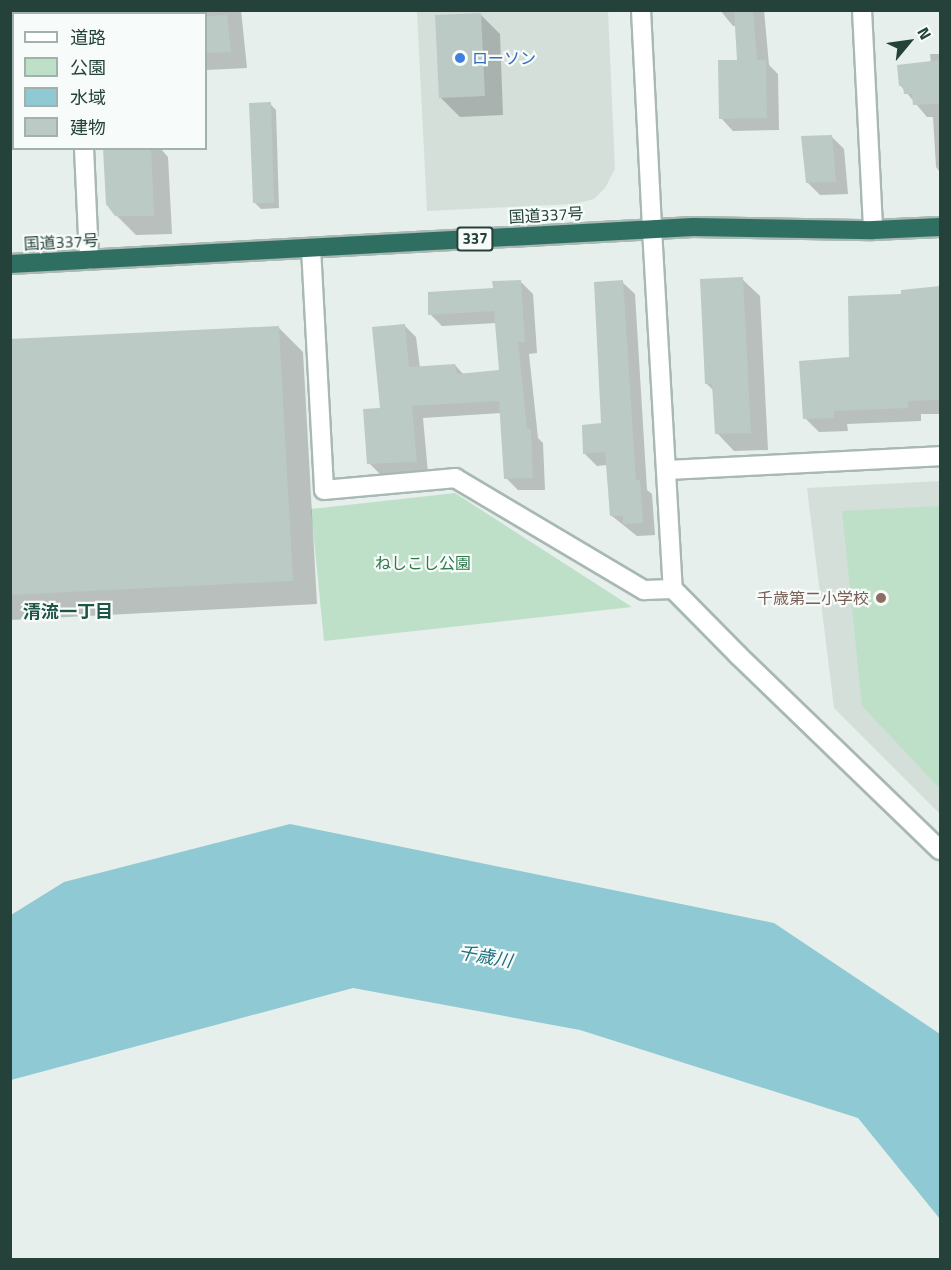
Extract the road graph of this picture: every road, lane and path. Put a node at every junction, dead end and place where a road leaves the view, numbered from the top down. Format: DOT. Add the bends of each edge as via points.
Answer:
graph roads {
  1 [pos="641,10"];
  2 [pos="862,10"];
  3 [pos="84,150"];
  4 [pos="940,227"];
  5 [pos="652,229"];
  6 [pos="873,230"];
  7 [pos="311,248"];
  8 [pos="89,260"];
  9 [pos="10,264"];
  10 [pos="940,456"];
  11 [pos="667,470"];
  12 [pos="673,589"];
  13 [pos="940,850"];
  1 -- 5 [label="street"];
  2 -- 6 [label="street"];
  3 -- 8 [label="street"];
  4 -- 6 [label="highway, 国道337号 / 337"];
  5 -- 6 [label="highway, 国道337号 / 337"];
  5 -- 7 [label="highway, 国道337号 / 337"];
  5 -- 11 [label="street"];
  7 -- 8 [label="highway, 国道337号 / 337"];
  7 -- 12 [label="street" via="324,490 454,478 644,590"];
  8 -- 9 [label="highway, 国道337号 / 337"];
  10 -- 11 [label="street"];
  11 -- 12 [label="street"];
  12 -- 13 [label="street"];
}
